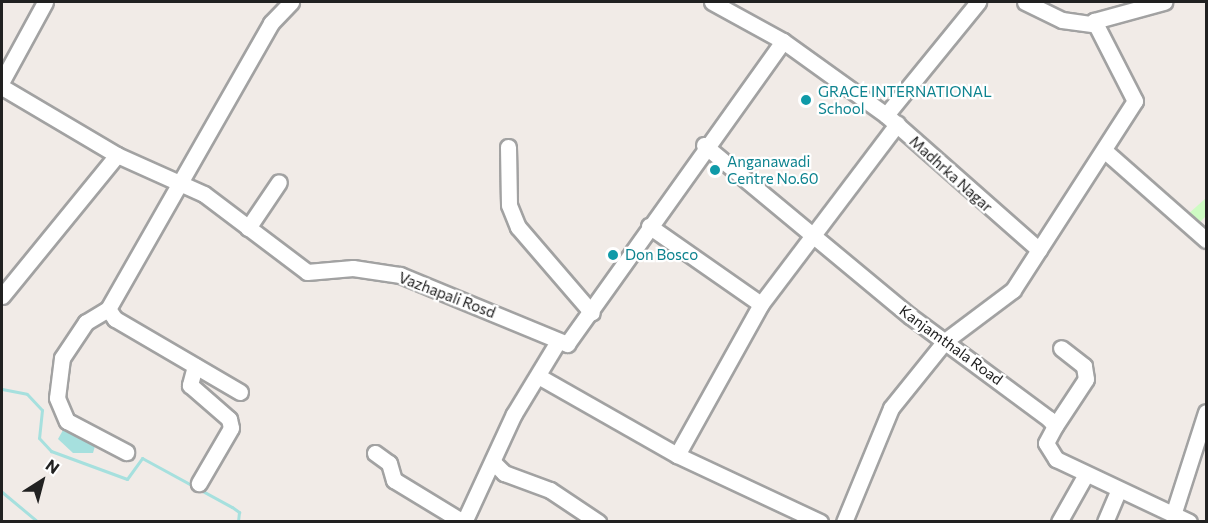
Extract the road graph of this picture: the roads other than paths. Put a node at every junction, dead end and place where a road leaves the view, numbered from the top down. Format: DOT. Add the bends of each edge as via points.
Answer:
graph roads {
  1 [pos="45,2"];
  2 [pos="291,2"];
  3 [pos="712,2"];
  4 [pos="978,2"];
  5 [pos="1024,2"];
  6 [pos="1164,2"];
  7 [pos="1092,24"];
  8 [pos="783,41"];
  9 [pos="2,81"];
  10 [pos="2,87"];
  11 [pos="891,119"];
  12 [pos="704,145"];
  13 [pos="508,147"];
  14 [pos="1104,150"];
  15 [pos="117,155"];
  16 [pos="279,182"];
  17 [pos="179,184"];
  18 [pos="649,226"];
  19 [pos="248,228"];
  20 [pos="814,236"];
  21 [pos="1206,240"];
  22 [pos="1039,250"];
  23 [pos="2,296"];
  24 [pos="761,304"];
  25 [pos="108,309"];
  26 [pos="592,313"];
  27 [pos="945,341"];
  28 [pos="557,343"];
  29 [pos="1061,348"];
  30 [pos="195,366"];
  31 [pos="538,376"];
  32 [pos="240,392"];
  33 [pos="1206,412"];
  34 [pos="1055,426"];
  35 [pos="126,453"];
  36 [pos="375,453"];
  37 [pos="677,455"];
  38 [pos="493,462"];
  39 [pos="1086,474"];
  40 [pos="199,483"];
  41 [pos="1118,492"];
  42 [pos="1173,515"];
  43 [pos="464,522"];
  44 [pos="598,522"];
  45 [pos="820,522"];
  46 [pos="844,522"];
  47 [pos="1059,522"];
  48 [pos="1105,522"];
  49 [pos="1189,522"];
  1 -- 9 [label="street"];
  2 -- 17 [label="street" via="271,23"];
  3 -- 8 [label="street, Madhrka Nagar"];
  4 -- 11 [label="street"];
  5 -- 7 [label="street" via="1062,20"];
  6 -- 7 [label="street"];
  7 -- 14 [label="street" via="1135,101"];
  8 -- 11 [label="street, Madhrka Nagar"];
  8 -- 12 [label="street"];
  10 -- 15 [label="street, Vazhapali Rosd"];
  11 -- 20 [label="street"];
  11 -- 22 [label="street, Madhrka Nagar"];
  12 -- 18 [label="street"];
  12 -- 20 [label="street, Kanjamthala Road"];
  13 -- 26 [label="street" via="509,205 518,227"];
  14 -- 21 [label="street"];
  14 -- 22 [label="street"];
  15 -- 17 [label="street, Vazhapali Rosd"];
  15 -- 23 [label="street"];
  16 -- 19 [label="street"];
  17 -- 19 [label="street, Vazhapali Rosd" via="204,194"];
  17 -- 25 [label="street"];
  18 -- 24 [label="street"];
  18 -- 26 [label="street"];
  19 -- 28 [label="street, Vazhapali Rosd" via="307,272 353,268 400,275"];
  20 -- 24 [label="street"];
  20 -- 27 [label="street, Kanjamthala Road"];
  22 -- 27 [label="street" via="1013,290"];
  24 -- 37 [label="street"];
  25 -- 30 [label="street" via="115,319"];
  25 -- 35 [label="street" via="86,322 62,358 57,398 67,421"];
  26 -- 28 [label="street" via="576,339"];
  27 -- 34 [label="street, Kanjamthala Road"];
  27 -- 46 [label="street" via="891,408"];
  28 -- 31 [label="street"];
  29 -- 34 [label="street" via="1084,366 1086,379"];
  30 -- 32 [label="street"];
  30 -- 40 [label="street" via="190,385 229,419 231,428"];
  31 -- 37 [label="street"];
  31 -- 38 [label="street"];
  33 -- 42 [label="street"];
  34 -- 39 [label="street" via="1046,443 1048,452"];
  36 -- 43 [label="street" via="389,463 394,480"];
  37 -- 45 [label="street"];
  38 -- 43 [label="street"];
  38 -- 44 [label="street" via="504,473 550,490"];
  39 -- 41 [label="street"];
  39 -- 47 [label="street"];
  41 -- 42 [label="street"];
  41 -- 48 [label="street"];
  42 -- 49 [label="street"];
}
